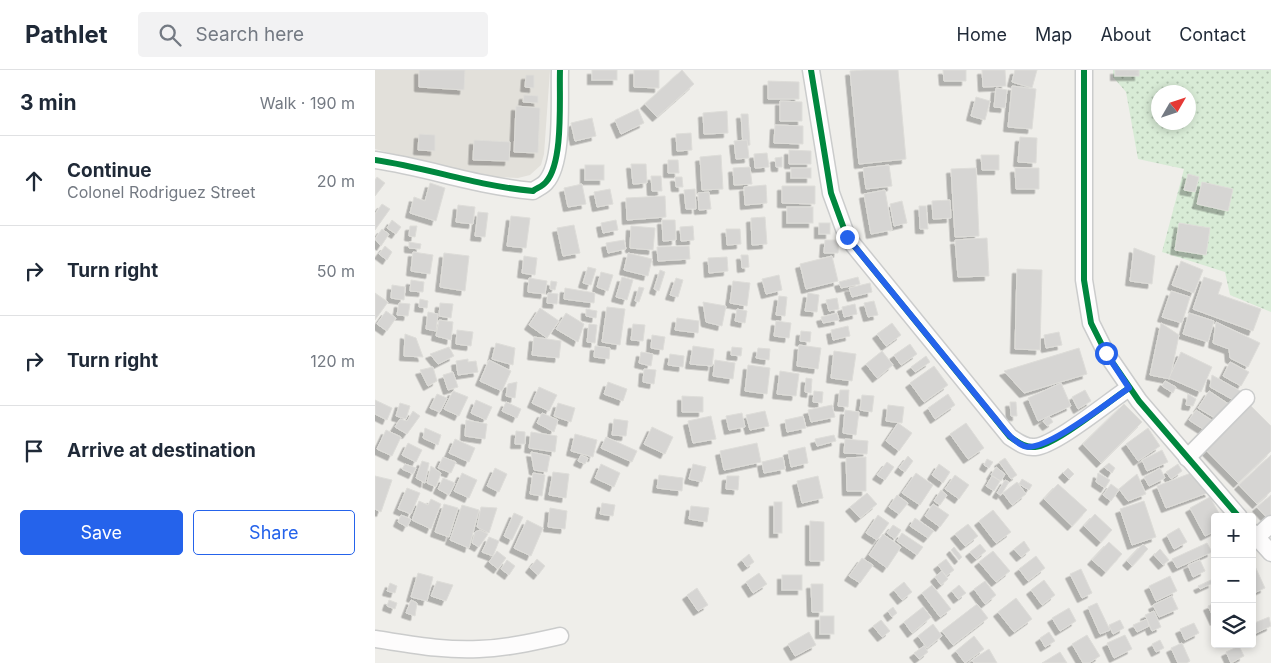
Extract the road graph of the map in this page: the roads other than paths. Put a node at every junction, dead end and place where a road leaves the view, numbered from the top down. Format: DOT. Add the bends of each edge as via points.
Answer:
graph roads {
  1 [pos="560,70"];
  2 [pos="811,70"];
  3 [pos="1084,70"];
  4 [pos="375,160"];
  5 [pos="1129,388"];
  6 [pos="1246,398"];
  7 [pos="1187,458"];
  8 [pos="1235,513"];
  9 [pos="1271,524"];
  10 [pos="1256,533"];
  11 [pos="1256,536"];
  12 [pos="1271,553"];
  13 [pos="560,636"];
  14 [pos="375,639"];
  1 -- 4 [label="street" via="557,154 546,182 533,191 465,181"];
  2 -- 5 [label="street" via="831,193 847,237 1011,437 1025,446 1036,447 1056,438"];
  3 -- 5 [label="street" via="1084,280 1091,324"];
  5 -- 7 [label="street"];
  6 -- 7 [label="street"];
  7 -- 8 [label="street"];
  9 -- 10 [label="street"];
  11 -- 12 [label="street"];
  13 -- 14 [label="street" via="509,647 478,649"];
}
